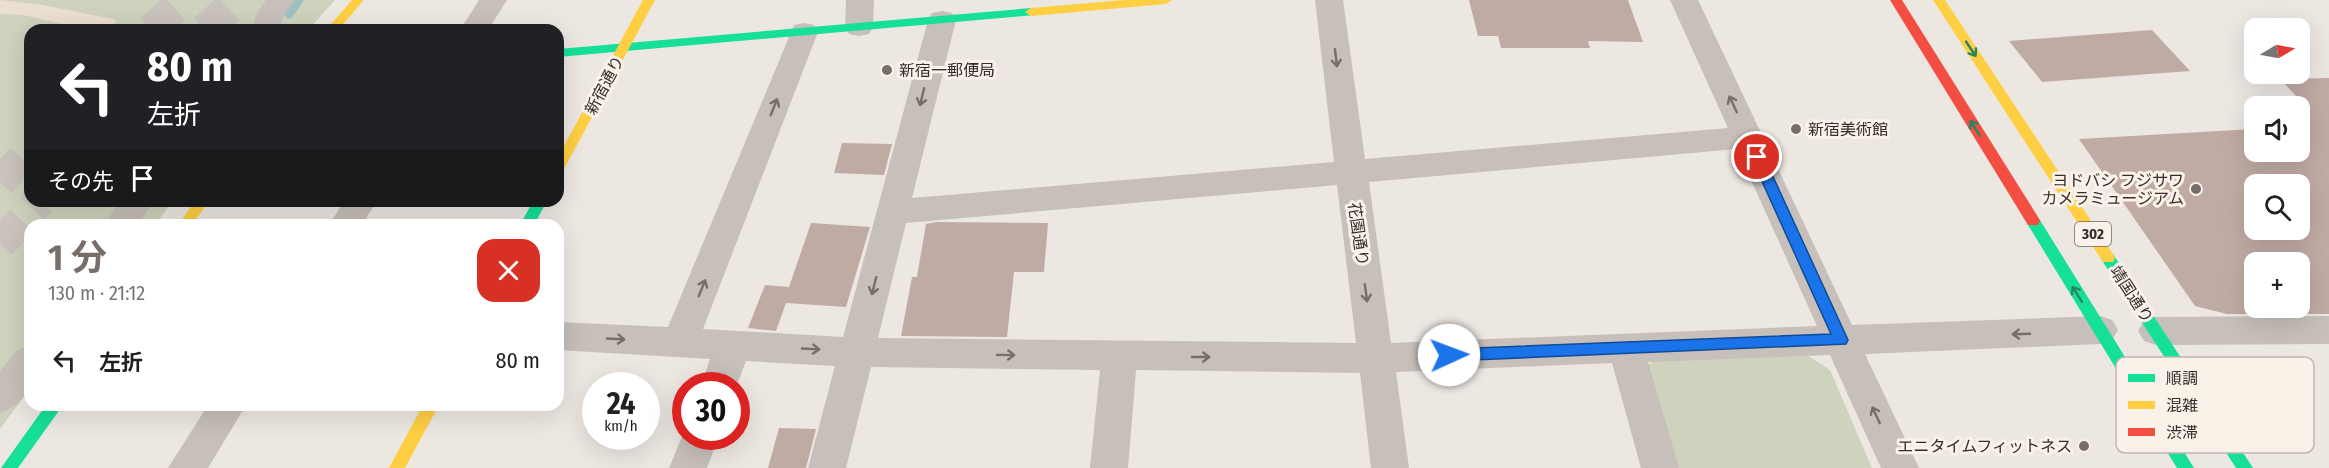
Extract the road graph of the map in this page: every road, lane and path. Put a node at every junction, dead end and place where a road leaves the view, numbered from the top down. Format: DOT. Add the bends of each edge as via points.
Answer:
graph roads {
  1 [pos="281,0"];
  2 [pos="358,0"];
  3 [pos="493,0"];
  4 [pos="649,0"];
  5 [pos="1166,0"];
  6 [pos="1329,0"];
  7 [pos="1684,0"];
  8 [pos="1896,0"];
  9 [pos="1939,0"];
  10 [pos="859,14"];
  11 [pos="942,20"];
  12 [pos="267,24"];
  13 [pos="337,24"];
  14 [pos="478,24"];
  15 [pos="804,32"];
  16 [pos="624,47"];
  17 [pos="564,52"];
  18 [pos="1748,137"];
  19 [pos="564,158"];
  20 [pos="1350,173"];
  21 [pos="893,212"];
  22 [pos="2100,330"];
  23 [pos="2329,330"];
  24 [pos="2156,331"];
  25 [pos="564,336"];
  26 [pos="1841,340"];
  27 [pos="680,342"];
  28 [pos="733,345"];
  29 [pos="1626,348"];
  30 [pos="857,352"];
  31 [pos="1119,357"];
  32 [pos="2117,357"];
  33 [pos="2173,357"];
  34 [pos="1375,358"];
  35 [pos="24,368"];
  36 [pos="723,372"];
  37 [pos="0,397"];
  38 [pos="51,411"];
  39 [pos="224,411"];
  40 [pos="427,411"];
  41 [pos="695,450"];
  42 [pos="2177,453"];
  43 [pos="2235,453"];
  44 [pos="9,468"];
  45 [pos="187,468"];
  46 [pos="397,468"];
  47 [pos="688,468"];
  48 [pos="827,468"];
  49 [pos="1109,468"];
  50 [pos="1390,468"];
  51 [pos="1660,468"];
  52 [pos="1900,468"];
  53 [pos="2186,468"];
  54 [pos="2245,468"];
  1 -- 12 [label="street"];
  2 -- 13 [label="street"];
  3 -- 14 [label="street"];
  4 -- 16 [label="street, 新宿通り"];
  5 -- 11 [label="street"];
  6 -- 20 [label="street, 花園通り, one-way"];
  18 -- 7 [label="street, one-way"];
  22 -- 8 [label="street, 302, one-way"];
  9 -- 24 [label="street, 靖国通り / 302, one-way"];
  10 -- 11 [label="street"];
  10 -- 15 [label="street"];
  11 -- 21 [label="street, one-way"];
  15 -- 16 [label="street"];
  27 -- 15 [label="street, one-way"];
  16 -- 17 [label="street"];
  16 -- 19 [label="street, 新宿通り"];
  18 -- 20 [label="street"];
  18 -- 26 [label="street"];
  20 -- 21 [label="street"];
  20 -- 34 [label="street, 花園通り, one-way"];
  21 -- 30 [label="street, one-way"];
  22 -- 26 [label="street, one-way"];
  22 -- 32 [label="street, 302"];
  23 -- 24 [label="street"];
  24 -- 33 [label="street, 靖国通り / 302"];
  25 -- 27 [label="street, one-way"];
  26 -- 29 [label="street"];
  52 -- 26 [label="street, one-way"];
  27 -- 28 [label="street"];
  28 -- 30 [label="street, one-way"];
  28 -- 36 [label="street"];
  29 -- 34 [label="street"];
  29 -- 51 [label="street"];
  30 -- 31 [label="street, one-way"];
  30 -- 48 [label="street"];
  31 -- 34 [label="street, one-way"];
  31 -- 49 [label="street"];
  34 -- 50 [label="street, 花園通り"];
  35 -- 37 [label="street"];
  38 -- 44 [label="street"];
  39 -- 45 [label="street"];
  40 -- 46 [label="street"];
  41 -- 47 [label="street"];
  42 -- 53 [label="street, 302"];
  43 -- 54 [label="street, 靖国通り / 302"];
}
